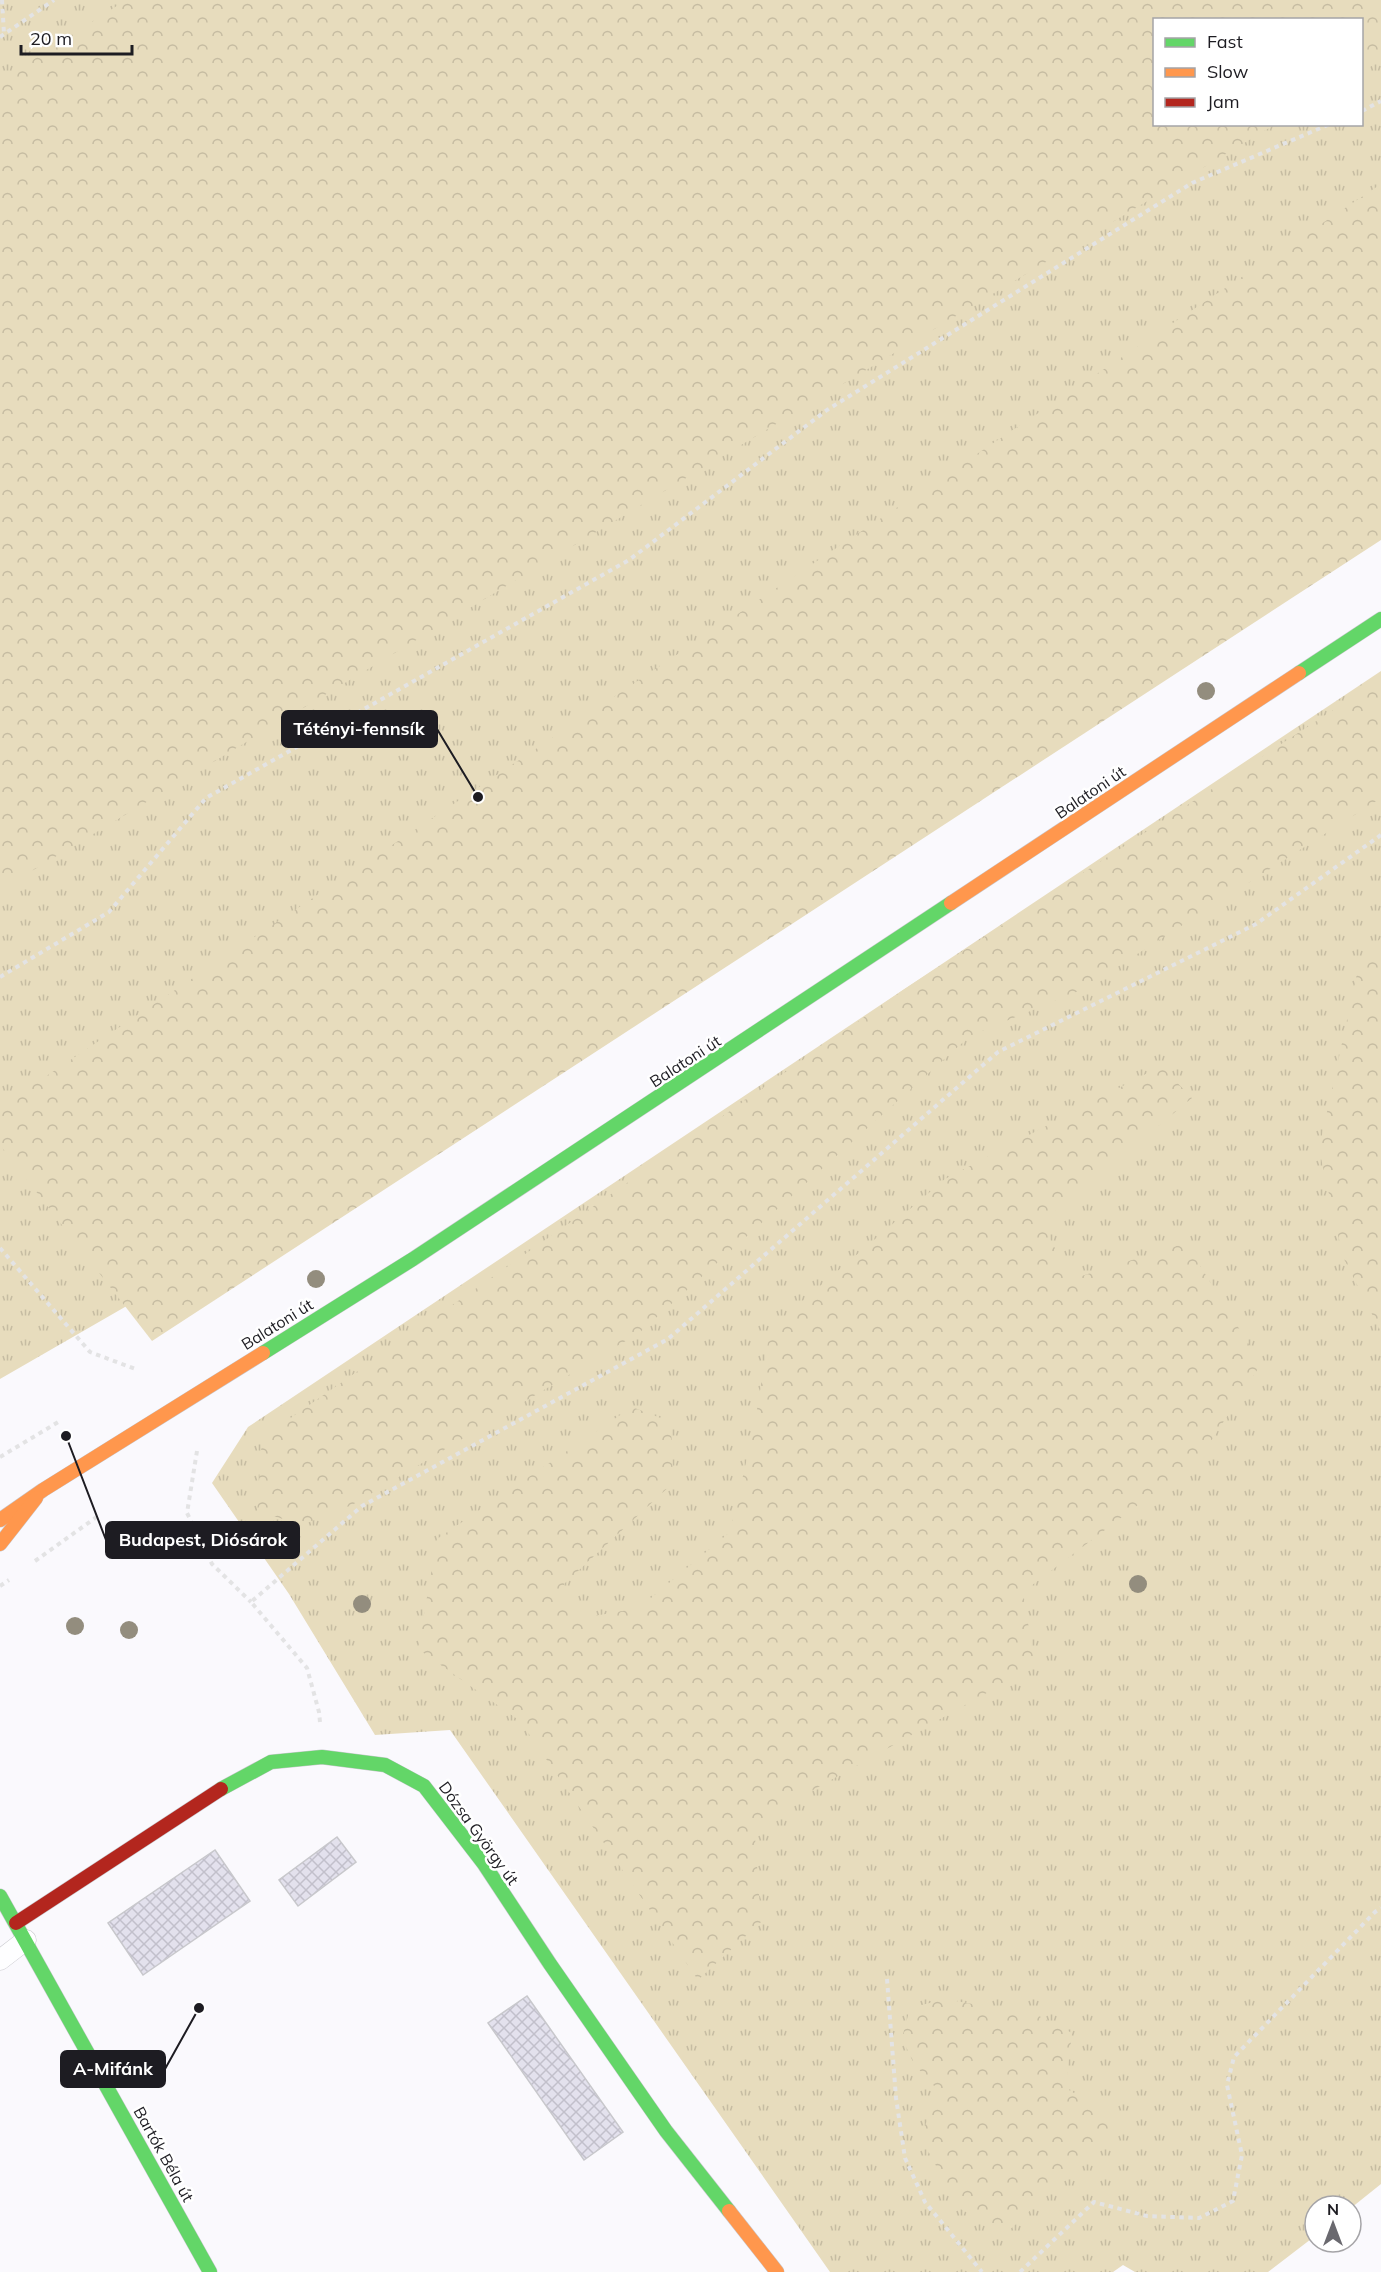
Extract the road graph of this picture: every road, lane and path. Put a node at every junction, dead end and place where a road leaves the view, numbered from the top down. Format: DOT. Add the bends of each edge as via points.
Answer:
graph roads {
  1 [pos="2,0"];
  2 [pos="54,0"];
  3 [pos="2,36"];
  4 [pos="1381,101"];
  5 [pos="1363,110"];
  6 [pos="1325,126"];
  7 [pos="1381,619"];
  8 [pos="1381,835"];
  9 [pos="0,977"];
  10 [pos="0,1248"];
  11 [pos="138,1370"];
  12 [pos="60,1421"];
  13 [pos="197,1451"];
  14 [pos="0,1457"];
  15 [pos="44,1490"];
  16 [pos="0,1508"];
  17 [pos="98,1516"];
  18 [pos="0,1520"];
  19 [pos="0,1544"];
  20 [pos="27,1567"];
  21 [pos="18,1574"];
  22 [pos="0,1586"];
  23 [pos="251,1602"];
  24 [pos="321,1757"];
  25 [pos="0,1896"];
  26 [pos="1381,1908"];
  27 [pos="21,1931"];
  28 [pos="0,1960"];
  29 [pos="887,1979"];
  30 [pos="210,2272"];
  31 [pos="777,2272"];
  32 [pos="982,2272"];
  33 [pos="1020,2272"];
  1 -- 3 [label="path"];
  2 -- 3 [label="path"];
  4 -- 5 [label="path"];
  6 -- 9 [label="path" via="1192,183 827,410 629,560 206,798 109,912"];
  7 -- 15 [label="main road, Balatoni út" via="413,1259"];
  8 -- 23 [label="path" via="1256,924 998,1052 668,1340 362,1506"];
  10 -- 11 [label="path" via="90,1352"];
  12 -- 14 [label="path"];
  13 -- 23 [label="path" via="187,1513 212,1564"];
  15 -- 16 [label="main road"];
  15 -- 18 [label="main road, Balatoni út"];
  15 -- 19 [label="main road"];
  17 -- 20 [label="path"];
  21 -- 22 [label="path"];
  23 -- 24 [label="path" via="307,1668 319,1712"];
  24 -- 27 [label="main road, Dózsa György út" via="271,1762 231,1782"];
  24 -- 31 [label="main road, Dózsa György út" via="385,1765 424,1786 484,1864 666,2131"];
  25 -- 27 [label="main road, Bartók Béla út"];
  26 -- 33 [label="path" via="1234,2057 1227,2085 1242,2155 1233,2201 1199,2218 1147,2216 1094,2202"];
  27 -- 28 [label="lane"];
  27 -- 30 [label="main road, Bartók Béla út"];
  29 -- 32 [label="path" via="905,2158 925,2202"];
}
